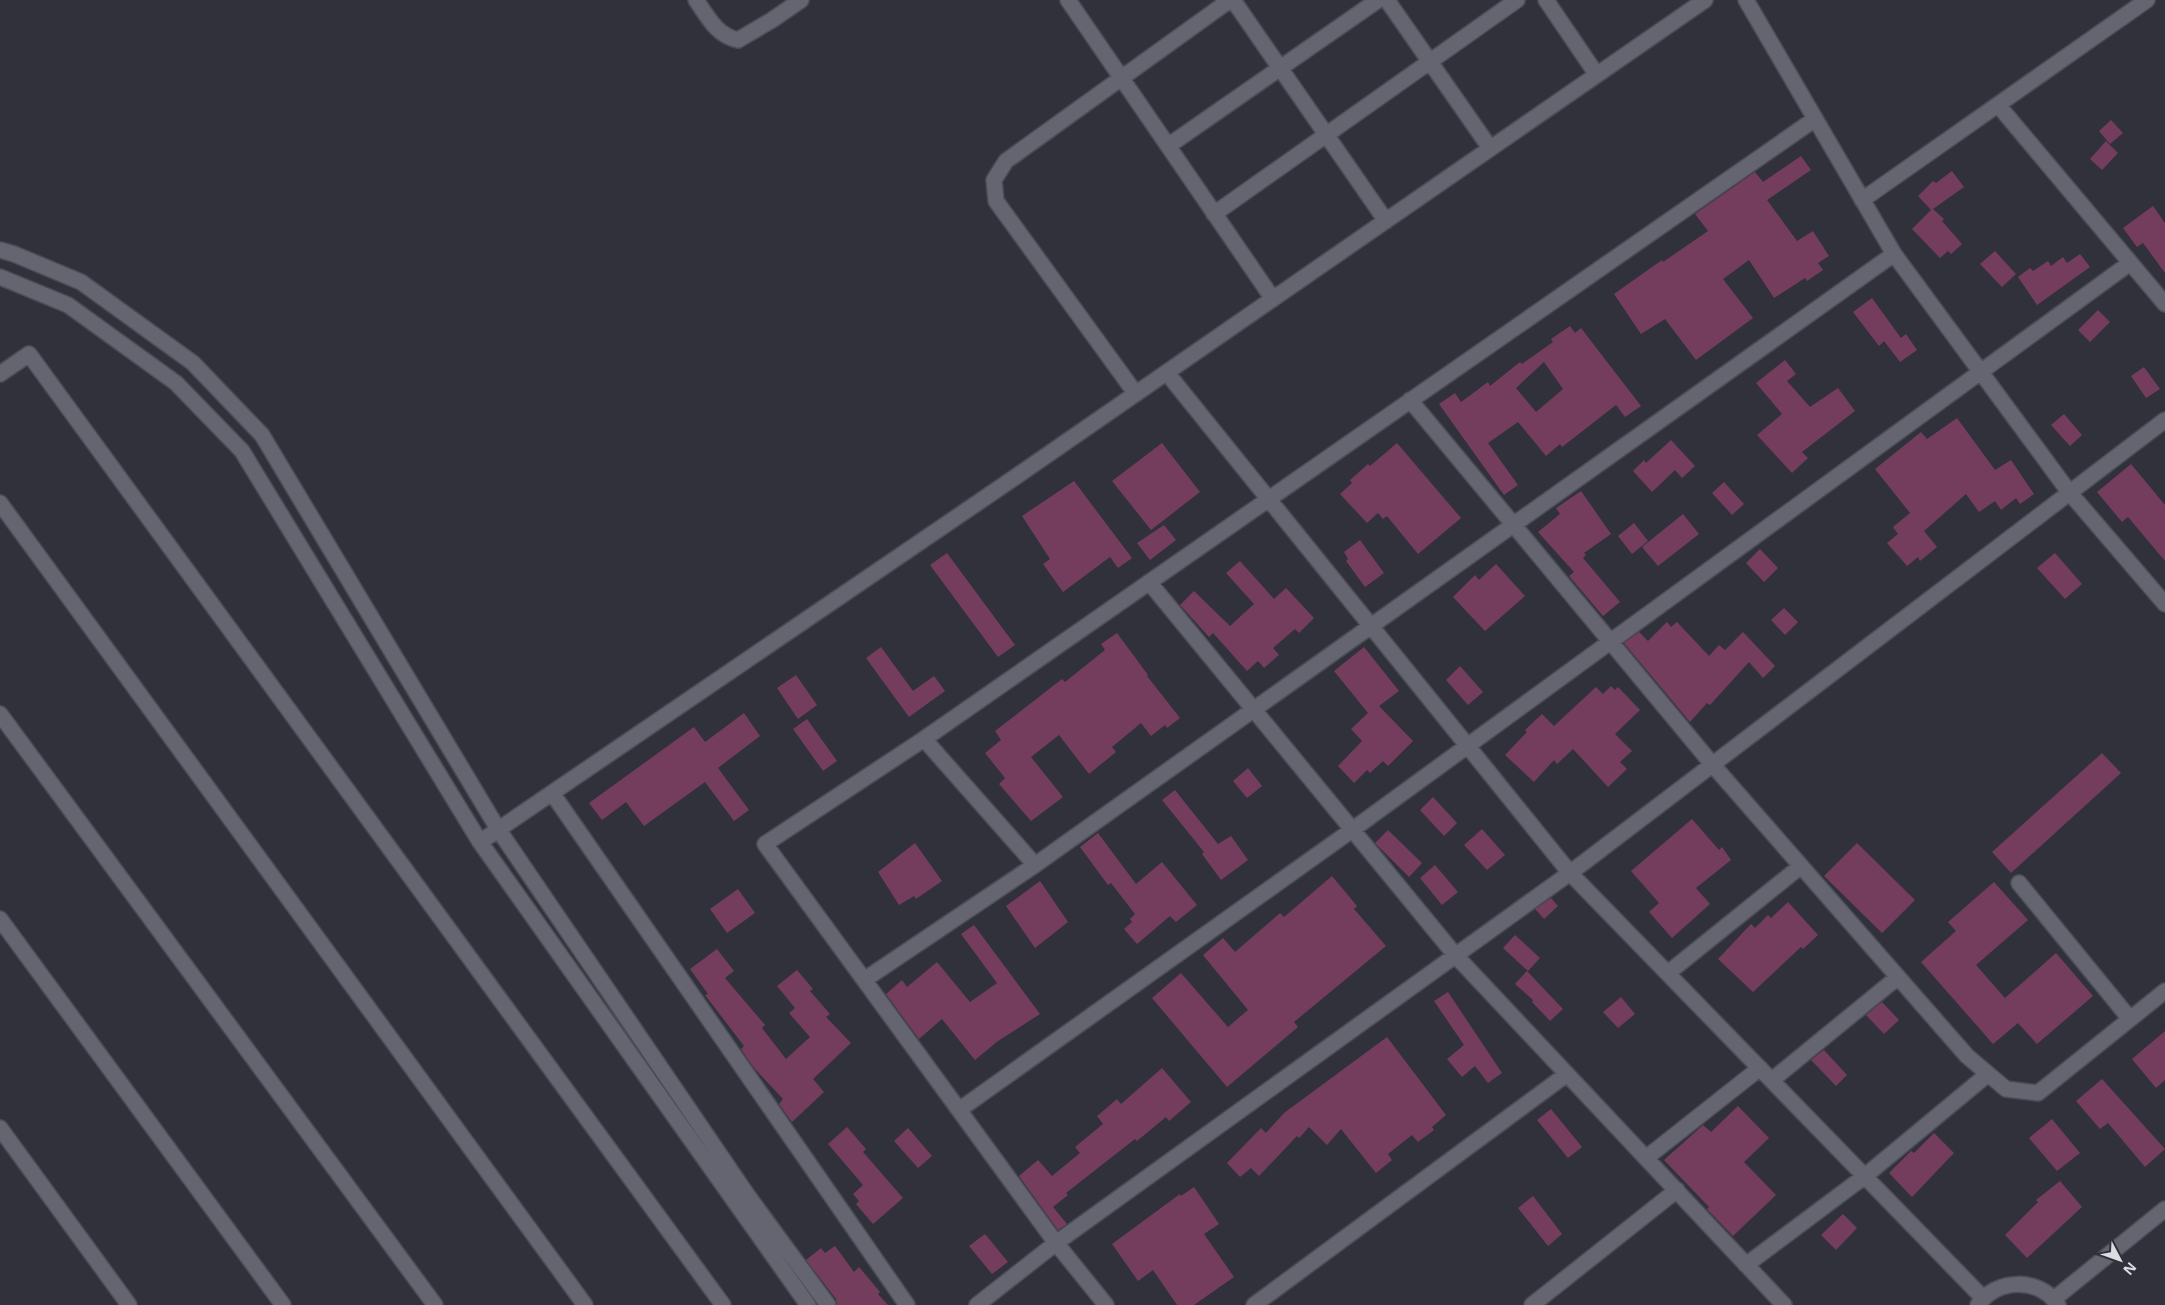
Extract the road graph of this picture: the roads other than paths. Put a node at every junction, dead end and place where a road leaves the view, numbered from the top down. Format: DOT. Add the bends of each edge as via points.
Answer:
graph roads {
  1 [pos="696,0"];
  2 [pos="801,0"];
  3 [pos="1232,0"];
  4 [pos="1378,0"];
  5 [pos="1387,0"];
  6 [pos="1517,0"];
  7 [pos="1546,0"];
  8 [pos="1746,0"];
  9 [pos="2147,0"];
  10 [pos="1700,1"];
  11 [pos="1075,3"];
  12 [pos="1430,61"];
  13 [pos="1280,68"];
  14 [pos="1597,75"];
  15 [pos="1121,77"];
  16 [pos="1998,105"];
  17 [pos="1815,119"];
  18 [pos="1326,134"];
  19 [pos="1168,146"];
  20 [pos="1490,148"];
  21 [pos="1862,200"];
  22 [pos="1214,214"];
  23 [pos="1386,221"];
  24 [pos="0,250"];
  25 [pos="1894,254"];
  26 [pos="2130,263"];
  27 [pos="0,277"];
  28 [pos="1273,299"];
  29 [pos="2165,304"];
  30 [pos="1980,371"];
  31 [pos="1167,373"];
  32 [pos="0,374"];
  33 [pos="1136,394"];
  34 [pos="1410,400"];
  35 [pos="2165,420"];
  36 [pos="2069,492"];
  37 [pos="1268,498"];
  38 [pos="0,503"];
  39 [pos="1514,525"];
  40 [pos="1149,582"];
  41 [pos="2165,604"];
  42 [pos="1372,626"];
  43 [pos="1610,642"];
  44 [pos="1254,710"];
  45 [pos="0,714"];
  46 [pos="924,739"];
  47 [pos="1468,746"];
  48 [pos="1712,764"];
  49 [pos="552,793"];
  50 [pos="498,829"];
  51 [pos="1352,830"];
  52 [pos="480,842"];
  53 [pos="1035,865"];
  54 [pos="1801,866"];
  55 [pos="1570,873"];
  56 [pos="2019,883"];
  57 [pos="0,919"];
  58 [pos="1456,956"];
  59 [pos="1668,973"];
  60 [pos="1898,977"];
  61 [pos="864,980"];
  62 [pos="2165,991"];
  63 [pos="2130,1019"];
  64 [pos="1760,1068"];
  65 [pos="1567,1074"];
  66 [pos="1988,1074"];
  67 [pos="1772,1080"];
  68 [pos="959,1110"];
  69 [pos="0,1128"];
  70 [pos="1646,1158"];
  71 [pos="1865,1176"];
  72 [pos="1677,1190"];
  73 [pos="2165,1209"];
  74 [pos="1056,1243"];
  75 [pos="1746,1264"];
  76 [pos="1980,1301"];
  77 [pos="2056,1302"];
  78 [pos="129,1305"];
  79 [pos="283,1305"];
  80 [pos="435,1305"];
  81 [pos="585,1305"];
  82 [pos="722,1305"];
  83 [pos="808,1305"];
  84 [pos="828,1305"];
  85 [pos="907,1305"];
  86 [pos="978,1305"];
  87 [pos="1106,1305"];
  88 [pos="1254,1305"];
  89 [pos="1532,1305"];
  90 [pos="1784,1305"];
  1 -- 2 [label="street" via="718,31 738,40"];
  3 -- 13 [label="street"];
  3 -- 15 [label="street"];
  4 -- 13 [label="street"];
  5 -- 12 [label="street"];
  6 -- 12 [label="street"];
  7 -- 14 [label="street"];
  8 -- 17 [label="street"];
  9 -- 16 [label="street"];
  10 -- 14 [label="street"];
  11 -- 15 [label="street"];
  12 -- 18 [label="street"];
  12 -- 20 [label="street"];
  13 -- 18 [label="street"];
  13 -- 19 [label="street"];
  14 -- 20 [label="street"];
  15 -- 19 [label="street"];
  15 -- 33 [label="street" via="1006,161 994,180 996,201"];
  16 -- 21 [label="street"];
  16 -- 26 [label="street"];
  17 -- 21 [label="street"];
  17 -- 34 [label="street"];
  18 -- 22 [label="street"];
  18 -- 23 [label="street"];
  19 -- 22 [label="street"];
  20 -- 23 [label="street"];
  21 -- 25 [label="street"];
  22 -- 28 [label="street"];
  23 -- 28 [label="street"];
  24 -- 50 [label="street" via="81,282 193,363 262,435"];
  25 -- 30 [label="street"];
  25 -- 39 [label="street"];
  26 -- 29 [label="street"];
  26 -- 30 [label="street"];
  27 -- 52 [label="street" via="68,305 138,355 176,383 242,451"];
  28 -- 31 [label="street"];
  30 -- 36 [label="street"];
  30 -- 43 [label="street"];
  31 -- 33 [label="street"];
  31 -- 37 [label="street"];
  32 -- 82 [label="street" via="28,354"];
  33 -- 49 [label="street"];
  34 -- 37 [label="street"];
  34 -- 39 [label="street"];
  35 -- 36 [label="street"];
  36 -- 41 [label="street"];
  36 -- 48 [label="street"];
  37 -- 40 [label="street"];
  37 -- 42 [label="street"];
  38 -- 81 [label="street"];
  39 -- 42 [label="street"];
  39 -- 43 [label="street"];
  40 -- 44 [label="street"];
  40 -- 46 [label="street"];
  42 -- 44 [label="street"];
  42 -- 47 [label="street"];
  43 -- 47 [label="street"];
  43 -- 48 [label="street"];
  44 -- 51 [label="street"];
  44 -- 53 [label="street"];
  45 -- 80 [label="street"];
  46 -- 53 [label="street"];
  46 -- 61 [label="street" via="765,844"];
  47 -- 51 [label="street"];
  47 -- 55 [label="street"];
  48 -- 54 [label="street"];
  48 -- 55 [label="street"];
  49 -- 50 [label="street"];
  49 -- 85 [label="street"];
  50 -- 52 [label="street"];
  50 -- 84 [label="street" via="748,1196"];
  51 -- 58 [label="street"];
  51 -- 68 [label="street"];
  52 -- 83 [label="street"];
  53 -- 61 [label="street"];
  54 -- 59 [label="street"];
  54 -- 60 [label="street"];
  55 -- 58 [label="street"];
  55 -- 59 [label="street"];
  56 -- 63 [label="street"];
  57 -- 79 [label="street"];
  58 -- 65 [label="street"];
  58 -- 74 [label="street"];
  59 -- 64 [label="street"];
  60 -- 66 [label="street" via="1967,1056"];
  60 -- 67 [label="street"];
  61 -- 68 [label="street"];
  62 -- 63 [label="street"];
  63 -- 66 [label="street" via="2038,1092 2006,1088"];
  64 -- 67 [label="street"];
  64 -- 70 [label="street"];
  65 -- 70 [label="street"];
  65 -- 88 [label="street"];
  66 -- 71 [label="street"];
  67 -- 71 [label="street"];
  68 -- 74 [label="street"];
  69 -- 78 [label="street"];
  70 -- 72 [label="street"];
  71 -- 75 [label="street"];
  71 -- 76 [label="street"];
  72 -- 75 [label="street"];
  72 -- 89 [label="street"];
  73 -- 77 [label="street"];
  74 -- 86 [label="street"];
  74 -- 87 [label="street"];
  75 -- 90 [label="street"];
  76 -- 77 [label="street" via="2004,1285 2018,1283 2043,1290"];
}
